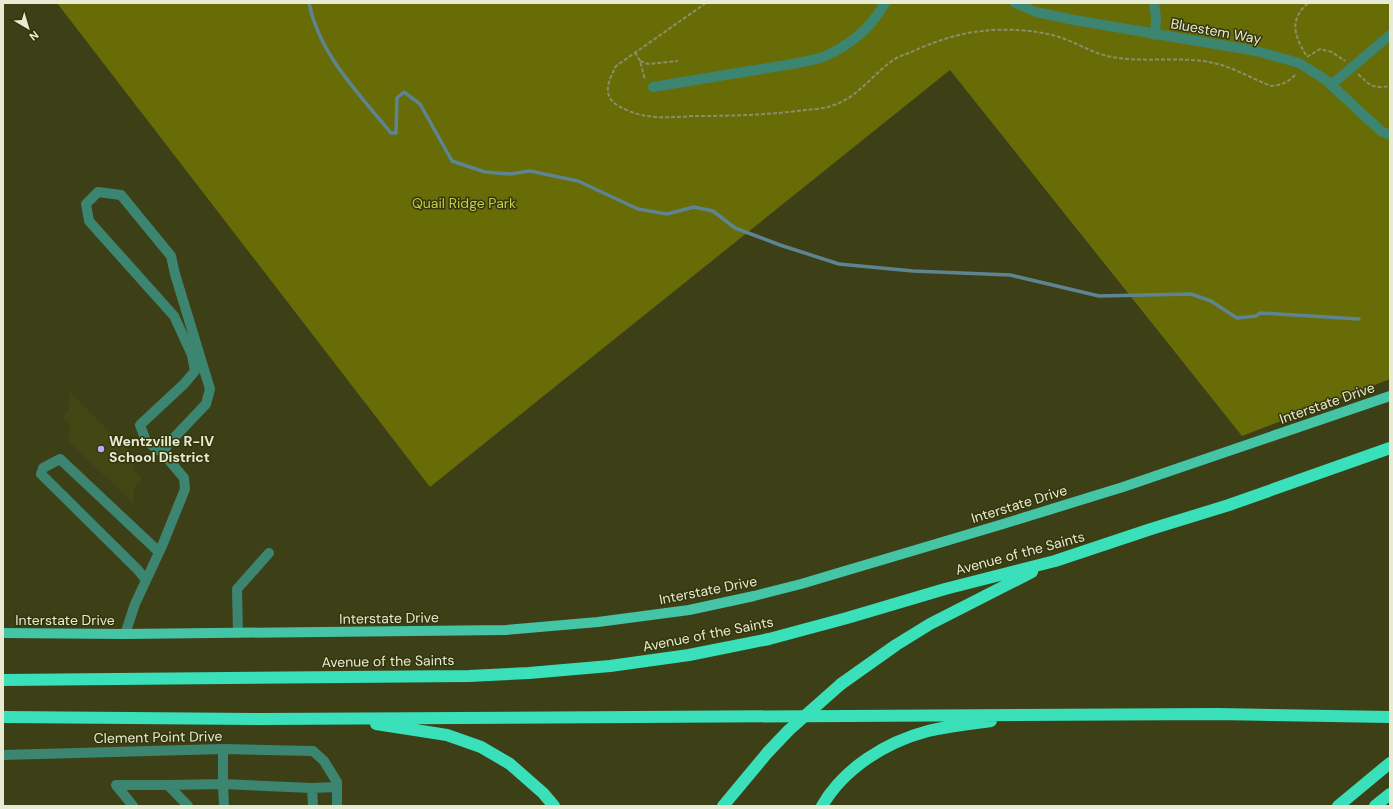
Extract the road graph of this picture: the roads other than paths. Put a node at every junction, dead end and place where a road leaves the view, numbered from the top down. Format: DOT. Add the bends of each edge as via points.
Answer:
graph roads {
  1 [pos="885,3"];
  2 [pos="1015,3"];
  3 [pos="1154,3"];
  4 [pos="1156,34"];
  5 [pos="1390,35"];
  6 [pos="1331,85"];
  7 [pos="653,87"];
  8 [pos="1390,135"];
  9 [pos="1390,396"];
  10 [pos="1390,448"];
  11 [pos="163,453"];
  12 [pos="159,552"];
  13 [pos="269,553"];
  14 [pos="1055,561"];
  15 [pos="146,580"];
  16 [pos="3,633"];
  17 [pos="238,633"];
  18 [pos="124,634"];
  19 [pos="3,680"];
  20 [pos="1039,715"];
  21 [pos="3,717"];
  22 [pos="1389,717"];
  23 [pos="341,719"];
  24 [pos="223,749"];
  25 [pos="3,755"];
  26 [pos="1390,763"];
  27 [pos="223,784"];
  28 [pos="168,785"];
  29 [pos="337,787"];
  30 [pos="312,788"];
  31 [pos="1390,794"];
  32 [pos="134,806"];
  33 [pos="188,806"];
  34 [pos="224,806"];
  35 [pos="312,806"];
  36 [pos="337,806"];
  37 [pos="554,806"];
  38 [pos="723,806"];
  39 [pos="822,806"];
  40 [pos="1338,806"];
  41 [pos="1375,806"];
  1 -- 7 [label="street" via="862,33 843,47 821,58"];
  2 -- 4 [label="street, Bluestem Way" via="1036,12"];
  3 -- 4 [label="street"];
  4 -- 6 [label="street, Bluestem Way" via="1256,51 1299,63 1305,61"];
  5 -- 6 [label="street"];
  6 -- 8 [label="street, Bluestem Way" via="1381,130"];
  9 -- 17 [label="main road, Interstate Drive" via="1138,482 1003,524 801,584 689,610 531,629"];
  10 -- 14 [label="highway, Avenue of the Saints" via="1229,505"];
  11 -- 11 [label="street" via="168,444 206,404 210,390 174,274 171,256 121,195 98,192 86,204 89,221 174,316 192,355 195,371 140,425 146,441"];
  11 -- 12 [label="street" via="184,478 185,489"];
  12 -- 15 [label="street"];
  12 -- 15 [label="street" via="60,459 43,468 41,474"];
  13 -- 17 [label="street" via="237,589"];
  14 -- 19 [label="highway, Avenue of the Saints" via="769,639 690,655 610,666 528,674 469,676"];
  14 -- 38 [label="highway, bridge" via="930,624 841,684 789,730"];
  15 -- 18 [label="street"];
  16 -- 18 [label="main road, Interstate Drive"];
  17 -- 18 [label="main road, Interstate Drive"];
  20 -- 22 [label="highway" via="1218,714"];
  20 -- 23 [label="highway"];
  20 -- 39 [label="highway" via="950,727 907,738 867,759 837,786"];
  21 -- 23 [label="highway"];
  23 -- 37 [label="highway" via="447,735 481,748 510,764"];
  24 -- 25 [label="street, Clement Point Drive"];
  24 -- 27 [label="street"];
  24 -- 29 [label="street, Clement Point Drive" via="313,751 324,761"];
  26 -- 40 [label="highway"];
  27 -- 28 [label="street"];
  27 -- 30 [label="street"];
  27 -- 34 [label="street"];
  28 -- 32 [label="street" via="116,785"];
  28 -- 33 [label="street"];
  29 -- 30 [label="street"];
  29 -- 36 [label="street"];
  30 -- 35 [label="street"];
  31 -- 41 [label="highway"];
}
